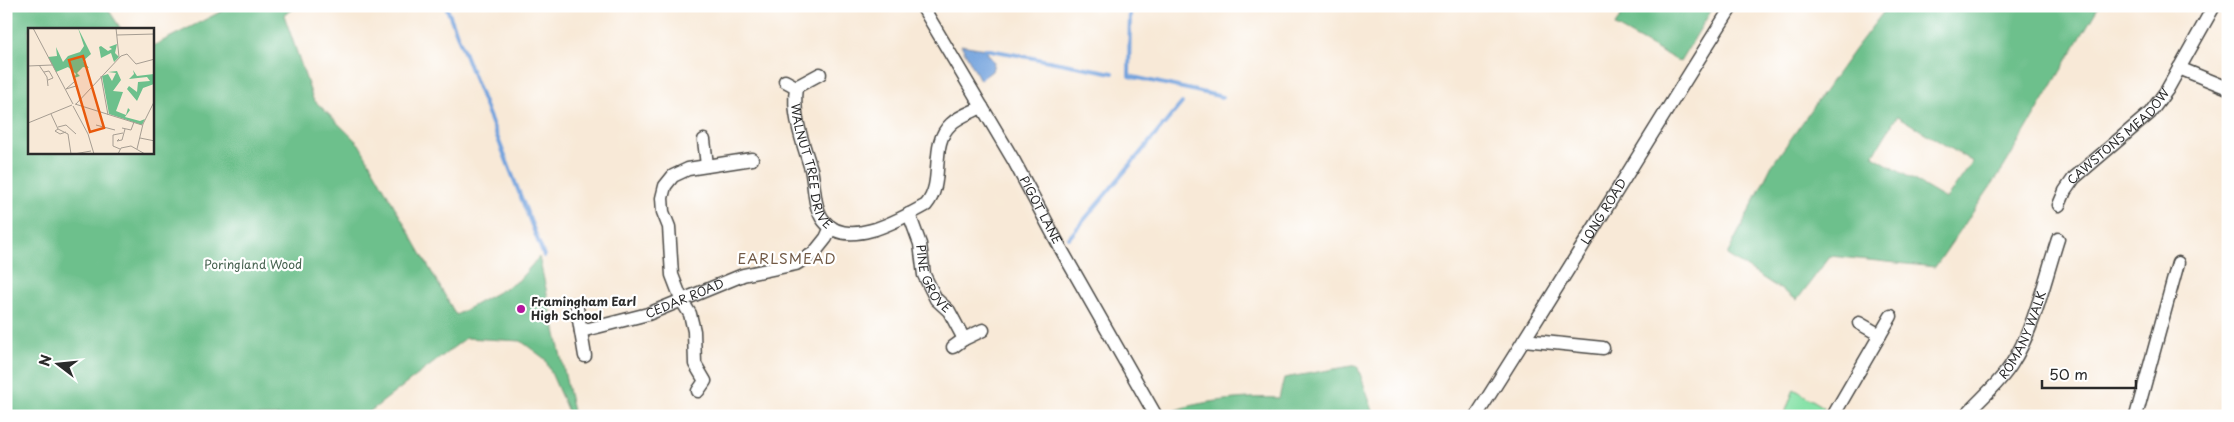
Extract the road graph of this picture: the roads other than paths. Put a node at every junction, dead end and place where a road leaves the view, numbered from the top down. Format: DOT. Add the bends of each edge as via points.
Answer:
graph roads {
  1 [pos="922,6"];
  2 [pos="1732,6"];
  3 [pos="2214,6"];
  4 [pos="2179,68"];
  5 [pos="820,74"];
  6 [pos="2228,88"];
  7 [pos="982,107"];
  8 [pos="704,140"];
  9 [pos="752,159"];
  10 [pos="707,165"];
  11 [pos="2059,205"];
  12 [pos="909,214"];
  13 [pos="831,227"];
  14 [pos="2058,239"];
  15 [pos="2178,264"];
  16 [pos="682,301"];
  17 [pos="576,308"];
  18 [pos="1891,316"];
  19 [pos="1859,323"];
  20 [pos="983,330"];
  21 [pos="581,331"];
  22 [pos="1880,335"];
  23 [pos="964,338"];
  24 [pos="1524,340"];
  25 [pos="953,347"];
  26 [pos="1604,348"];
  27 [pos="585,356"];
  28 [pos="698,392"];
  29 [pos="1156,416"];
  30 [pos="1476,416"];
  31 [pos="1832,416"];
  32 [pos="1965,416"];
  33 [pos="2136,416"];
  1 -- 7 [label="street, PIGOT LANE"];
  2 -- 24 [label="street, LONG ROAD"];
  3 -- 4 [label="street, CAWSTONS MEADOW"];
  4 -- 6 [label="street"];
  4 -- 11 [label="street, CAWSTONS MEADOW" via="2150,113 2074,178"];
  5 -- 13 [label="street, WALNUT TREE DRIVE" via="790,84 815,197 824,221"];
  7 -- 12 [label="street, WALNUT TREE DRIVE" via="951,123 943,133 938,145 932,198"];
  7 -- 29 [label="street, PIGOT LANE"];
  8 -- 10 [label="street"];
  9 -- 10 [label="street"];
  10 -- 16 [label="street" via="674,176 665,186 662,198 669,227 672,275"];
  12 -- 13 [label="street, WALNUT TREE DRIVE" via="874,230 857,233"];
  12 -- 23 [label="street, PINE GROVE" via="920,244 924,275 936,299 949,311"];
  13 -- 16 [label="street, CEDAR ROAD" via="814,253 796,264 743,275"];
  14 -- 32 [label="street, ROMANY WALK" via="2022,346 2011,366"];
  15 -- 33 [label="street"];
  16 -- 21 [label="street, CEDAR ROAD" via="648,314"];
  16 -- 28 [label="street" via="692,323 695,364 709,378"];
  17 -- 21 [label="street"];
  18 -- 22 [label="street"];
  19 -- 22 [label="street"];
  20 -- 23 [label="street"];
  21 -- 27 [label="street"];
  22 -- 31 [label="street"];
  23 -- 25 [label="street"];
  24 -- 26 [label="street"];
  24 -- 30 [label="street, LONG ROAD"];
}
